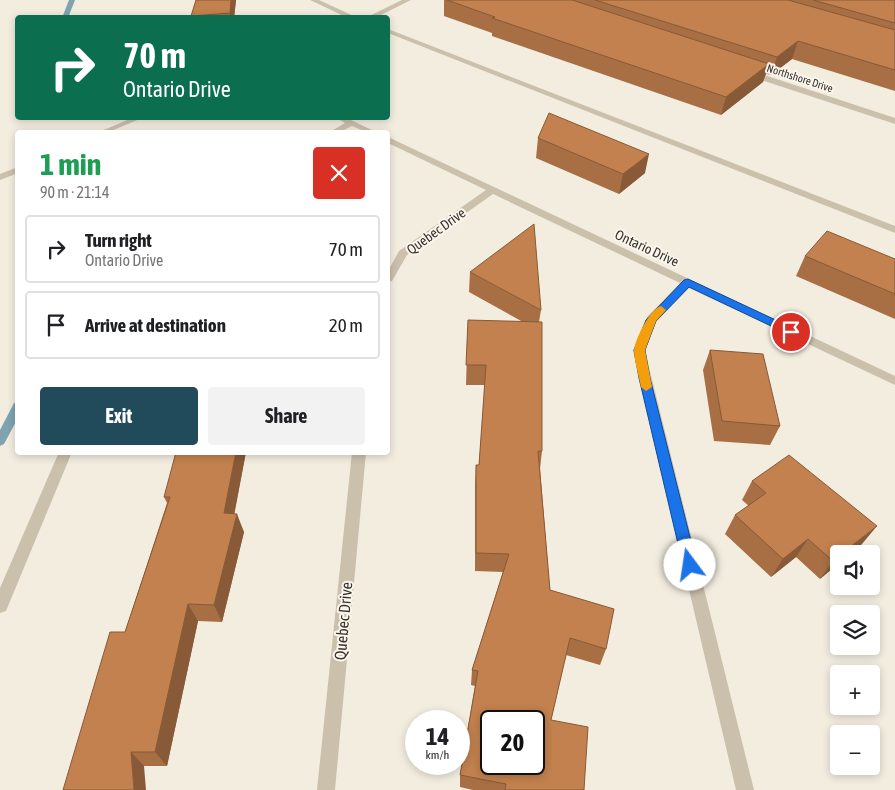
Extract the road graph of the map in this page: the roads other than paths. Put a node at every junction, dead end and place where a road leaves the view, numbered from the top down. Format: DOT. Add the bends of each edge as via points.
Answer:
graph roads {
  1 [pos="313,0"];
  2 [pos="408,0"];
  3 [pos="348,15"];
  4 [pos="375,15"];
  5 [pos="390,32"];
  6 [pos="737,69"];
  7 [pos="133,120"];
  8 [pos="345,120"];
  9 [pos="895,121"];
  10 [pos="352,123"];
  11 [pos="108,130"];
  12 [pos="338,130"];
  13 [pos="368,130"];
  14 [pos="390,141"];
  15 [pos="15,171"];
  16 [pos="0,177"];
  17 [pos="492,190"];
  18 [pos="895,230"];
  19 [pos="390,276"];
  20 [pos="688,282"];
  21 [pos="895,381"];
  22 [pos="65,455"];
  23 [pos="359,455"];
  24 [pos="0,606"];
  25 [pos="326,790"];
  26 [pos="745,790"];
  1 -- 3 [label="street"];
  2 -- 4 [label="street"];
  5 -- 18 [label="street"];
  6 -- 9 [label="street, Northshore Drive"];
  7 -- 11 [label="street"];
  8 -- 10 [label="street"];
  10 -- 12 [label="street"];
  10 -- 13 [label="street"];
  14 -- 17 [label="street, Ontario Drive"];
  15 -- 16 [label="street"];
  17 -- 19 [label="street, Quebec Drive" via="403,253"];
  17 -- 20 [label="street, Ontario Drive"];
  20 -- 21 [label="street, Ontario Drive"];
  20 -- 26 [label="street" via="651,320 639,350"];
  22 -- 24 [label="street"];
  23 -- 25 [label="street, Quebec Drive"];
}
